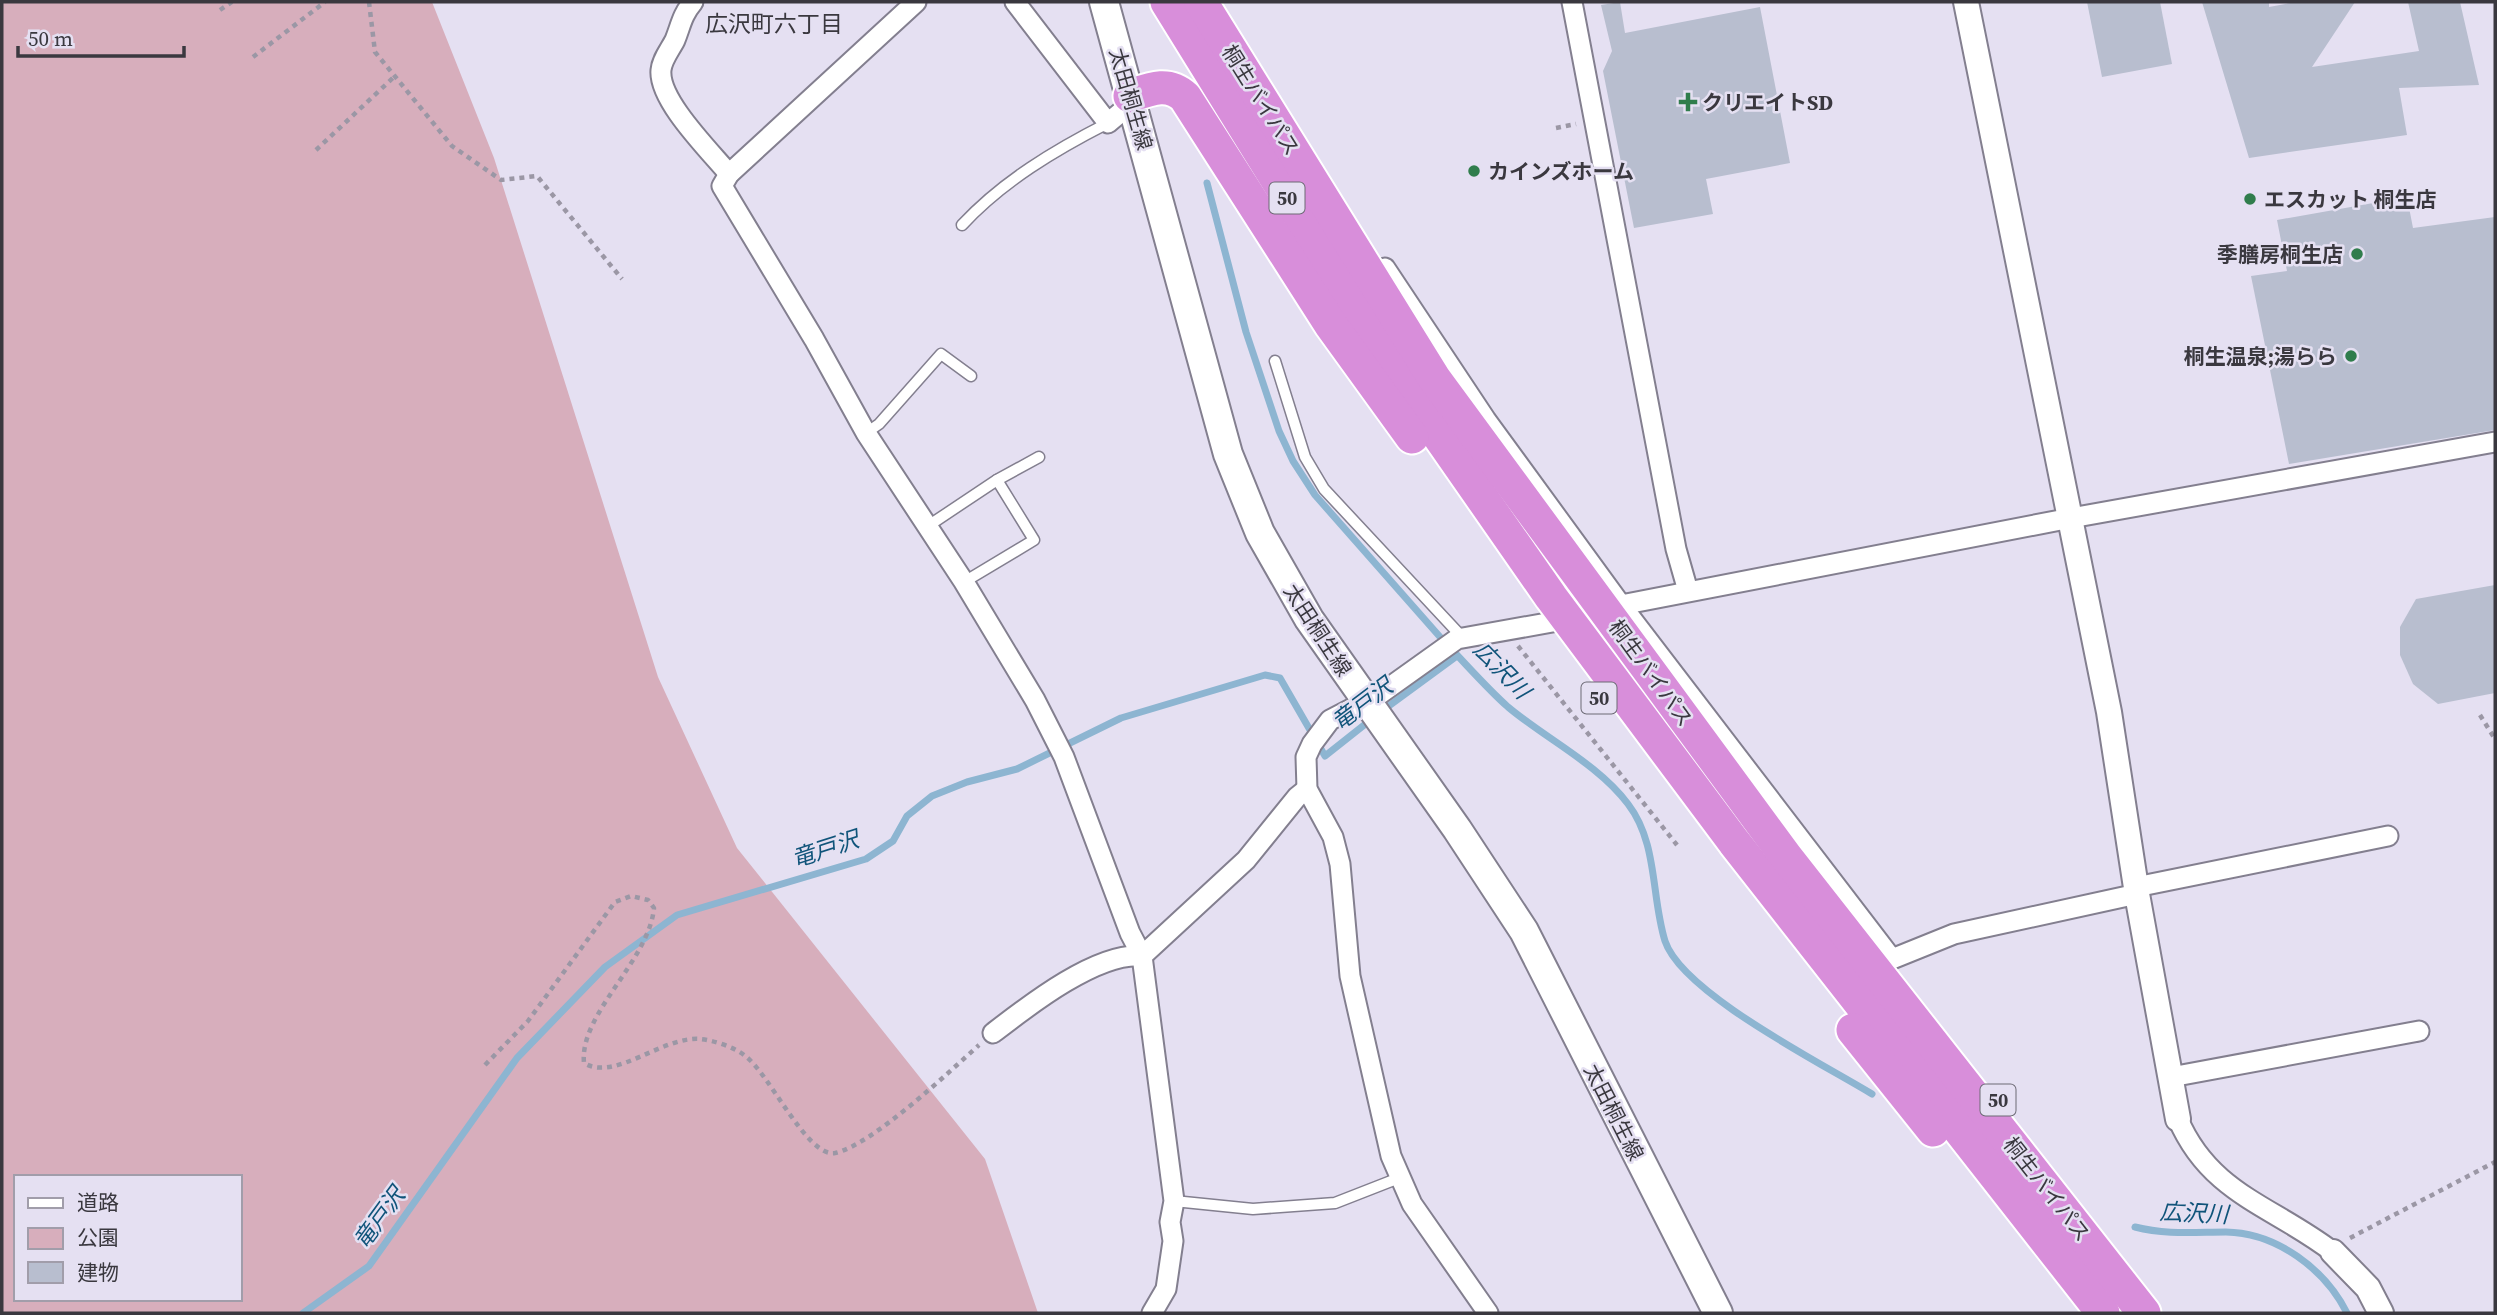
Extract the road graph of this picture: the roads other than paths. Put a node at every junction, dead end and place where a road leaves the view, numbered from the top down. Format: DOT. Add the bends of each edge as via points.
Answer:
graph roads {
  1 [pos="693,2"];
  2 [pos="916,2"];
  3 [pos="1015,2"];
  4 [pos="1104,2"];
  5 [pos="1167,2"];
  6 [pos="1201,2"];
  7 [pos="1220,2"];
  8 [pos="1572,2"];
  9 [pos="1966,2"];
  10 [pos="1130,96"];
  11 [pos="1108,123"];
  12 [pos="729,174"];
  13 [pos="962,225"];
  14 [pos="1275,361"];
  15 [pos="971,376"];
  16 [pos="1421,385"];
  17 [pos="866,433"];
  18 [pos="2495,442"];
  19 [pos="1039,457"];
  20 [pos="997,480"];
  21 [pos="2071,518"];
  22 [pos="928,526"];
  23 [pos="964,582"];
  24 [pos="1688,591"];
  25 [pos="1621,605"];
  26 [pos="1549,622"];
  27 [pos="1454,641"];
  28 [pos="1365,700"];
  29 [pos="1307,789"];
  30 [pos="2388,836"];
  31 [pos="2137,890"];
  32 [pos="1142,956"];
  33 [pos="1892,959"];
  34 [pos="2419,1031"];
  35 [pos="993,1033"];
  36 [pos="2171,1077"];
  37 [pos="2178,1119"];
  38 [pos="1399,1178"];
  39 [pos="1174,1201"];
  40 [pos="2094,1249"];
  41 [pos="2333,1252"];
  42 [pos="1152,1313"];
  43 [pos="1488,1313"];
  44 [pos="1718,1313"];
  45 [pos="2094,1313"];
  46 [pos="2103,1313"];
  47 [pos="2144,1313"];
  48 [pos="2381,1313"];
  1 -- 12 [label="street" via="682,15 663,61 662,82 687,124"];
  2 -- 12 [label="street"];
  3 -- 11 [label="street"];
  4 -- 10 [label="main road, 太田桐生線"];
  5 -- 16 [label="highway, 桐生バイパス / 50"];
  6 -- 16 [label="highway, 桐生バイパス / 50"];
  7 -- 25 [label="street" via="1388,274 1486,420"];
  8 -- 24 [label="street" via="1676,549"];
  9 -- 21 [label="street"];
  10 -- 11 [label="street" via="1127,107"];
  10 -- 26 [label="highway, 50" via="1158,87 1175,88 1197,112 1331,325"];
  10 -- 28 [label="main road, 太田桐生線" via="1228,454 1249,511 1308,619"];
  11 -- 13 [label="lane" via="1020,174"];
  12 -- 17 [label="street" via="722,186 726,198"];
  14 -- 27 [label="lane" via="1305,457 1324,489"];
  15 -- 17 [label="lane" via="941,354"];
  16 -- 40 [label="highway, 桐生バイパス / 50"];
  16 -- 46 [label="highway, 桐生バイパス / 50" via="1551,597 1734,842"];
  17 -- 22 [label="street"];
  18 -- 21 [label="street"];
  19 -- 20 [label="lane"];
  20 -- 22 [label="lane"];
  20 -- 23 [label="lane" via="1034,540"];
  21 -- 24 [label="street"];
  21 -- 31 [label="street" via="2109,712"];
  22 -- 23 [label="street"];
  23 -- 32 [label="street" via="1064,757"];
  24 -- 25 [label="street"];
  25 -- 33 [label="street"];
  26 -- 27 [label="street"];
  26 -- 45 [label="highway, 50" via="1896,1085 2030,1247"];
  27 -- 28 [label="street"];
  28 -- 29 [label="street" via="1331,720 1312,744 1306,757"];
  28 -- 44 [label="main road, 太田桐生線" via="1524,931"];
  29 -- 32 [label="street" via="1238,869"];
  29 -- 38 [label="street" via="1333,837 1340,864 1349,976"];
  30 -- 31 [label="street"];
  31 -- 33 [label="street" via="1954,934"];
  31 -- 36 [label="street"];
  32 -- 35 [label="street" via="1125,955 1086,973 1032,1003"];
  32 -- 39 [label="street"];
  33 -- 40 [label="highway, 50" via="2031,1143"];
  34 -- 36 [label="street"];
  36 -- 37 [label="street"];
  37 -- 41 [label="street" via="2190,1147 2214,1175"];
  38 -- 39 [label="lane" via="1335,1203 1253,1209"];
  38 -- 43 [label="street"];
  39 -- 42 [label="street" via="1166,1289"];
  40 -- 47 [label="highway, 桐生バイパス / 50"];
  41 -- 48 [label="street" via="2368,1289"];
}
